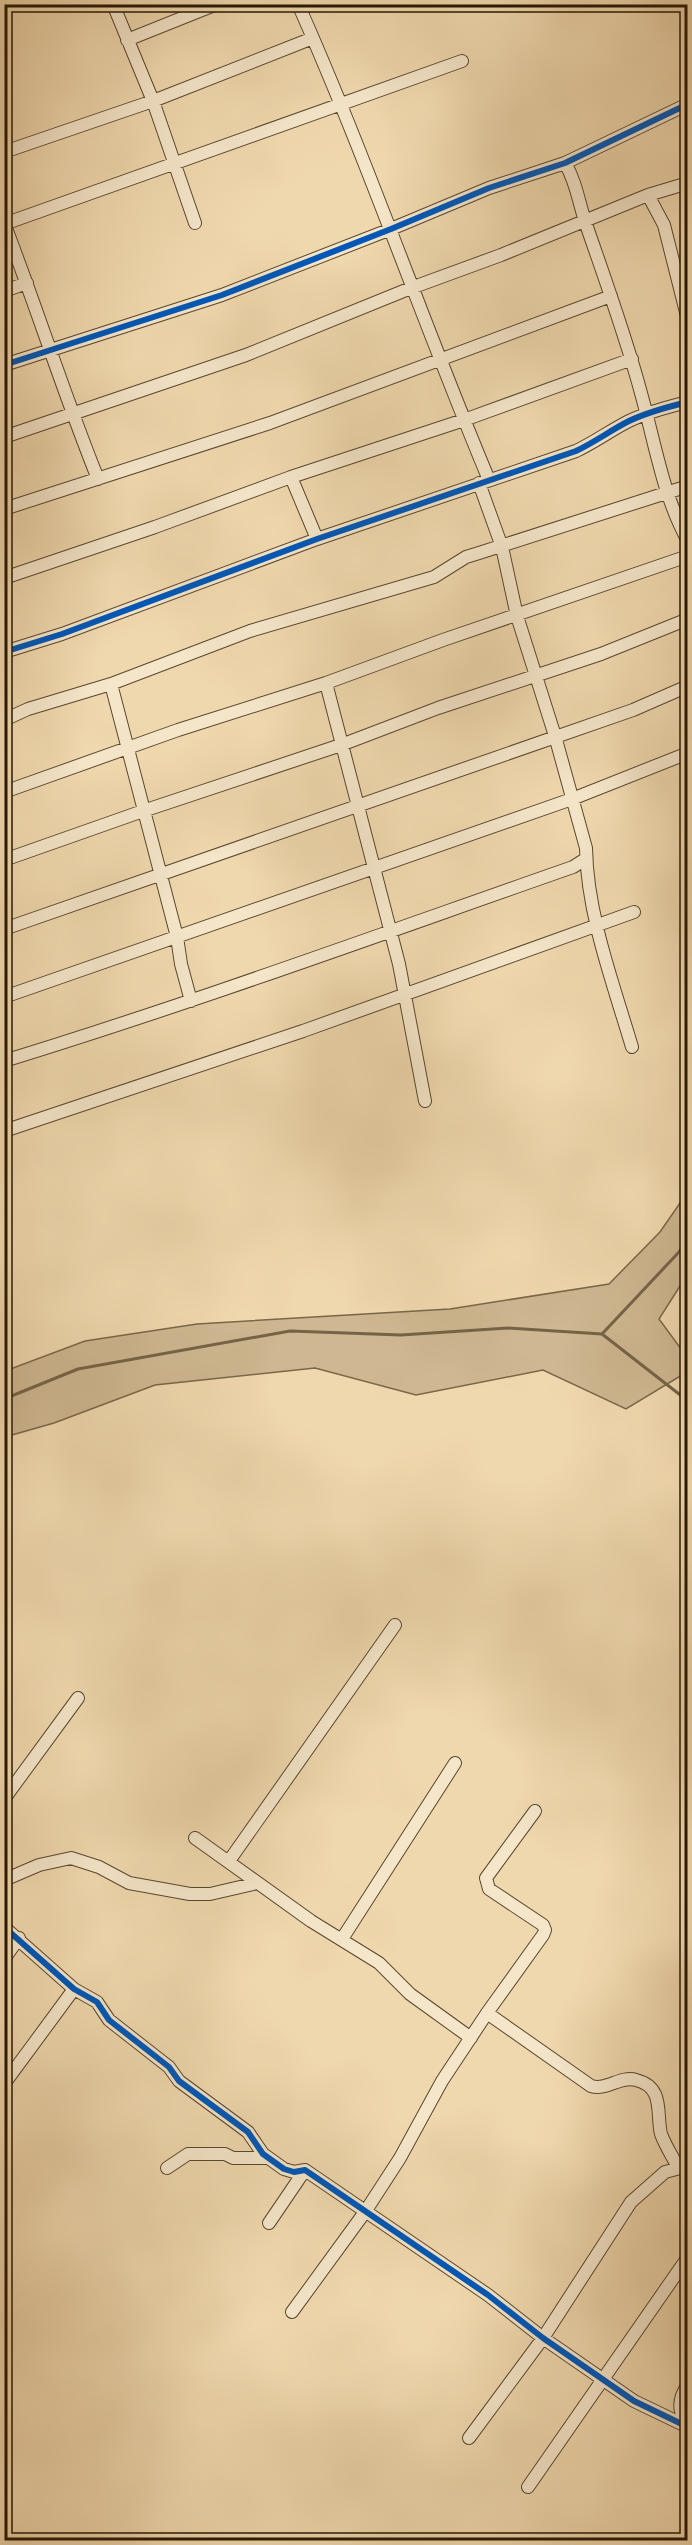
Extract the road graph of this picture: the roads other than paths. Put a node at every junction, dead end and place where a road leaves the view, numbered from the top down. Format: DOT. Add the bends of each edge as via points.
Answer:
graph roads {
  1 [pos="113,4"];
  2 [pos="217,4"];
  3 [pos="298,4"];
  4 [pos="313,38"];
  5 [pos="127,40"];
  6 [pos="462,61"];
  7 [pos="153,101"];
  8 [pos="342,103"];
  9 [pos="687,104"];
  10 [pos="4,152"];
  11 [pos="175,162"];
  12 [pos="565,163"];
  13 [pos="687,183"];
  14 [pos="648,195"];
  15 [pos="584,220"];
  16 [pos="5,223"];
  17 [pos="195,224"];
  18 [pos="391,229"];
  19 [pos="27,283"];
  20 [pos="411,288"];
  21 [pos="4,291"];
  22 [pos="611,296"];
  23 [pos="687,320"];
  24 [pos="52,350"];
  25 [pos="440,358"];
  26 [pos="632,359"];
  27 [pos="4,365"];
  28 [pos="687,402"];
  29 [pos="646,413"];
  30 [pos="72,414"];
  31 [pos="464,420"];
  32 [pos="4,437"];
  33 [pos="291,477"];
  34 [pos="98,479"];
  35 [pos="484,482"];
  36 [pos="687,486"];
  37 [pos="667,493"];
  38 [pos="4,509"];
  39 [pos="317,539"];
  40 [pos="687,541"];
  41 [pos="502,547"];
  42 [pos="687,556"];
  43 [pos="4,578"];
  44 [pos="517,616"];
  45 [pos="687,619"];
  46 [pos="4,652"];
  47 [pos="536,676"];
  48 [pos="326,683"];
  49 [pos="111,684"];
  50 [pos="687,686"];
  51 [pos="4,720"];
  52 [pos="555,736"];
  53 [pos="341,746"];
  54 [pos="130,748"];
  55 [pos="687,753"];
  56 [pos="4,792"];
  57 [pos="572,799"];
  58 [pos="357,806"];
  59 [pos="143,811"];
  60 [pos="4,860"];
  61 [pos="584,860"];
  62 [pos="375,867"];
  63 [pos="160,875"];
  64 [pos="634,912"];
  65 [pos="597,926"];
  66 [pos="4,929"];
  67 [pos="390,931"];
  68 [pos="177,937"];
  69 [pos="406,994"];
  70 [pos="4,997"];
  71 [pos="191,1001"];
  72 [pos="632,1047"];
  73 [pos="4,1061"];
  74 [pos="424,1101"];
  75 [pos="4,1131"];
  76 [pos="395,1625"];
  77 [pos="78,1698"];
  78 [pos="455,1763"];
  79 [pos="4,1799"];
  80 [pos="535,1811"];
  81 [pos="195,1838"];
  82 [pos="229,1861"];
  83 [pos="4,1880"];
  84 [pos="256,1882"];
  85 [pos="4,1927"];
  86 [pos="19,1938"];
  87 [pos="342,1939"];
  88 [pos="4,1959"];
  89 [pos="74,1989"];
  90 [pos="487,2013"];
  91 [pos="471,2038"];
  92 [pos="4,2084"];
  93 [pos="268,2158"];
  94 [pos="683,2167"];
  95 [pos="167,2168"];
  96 [pos="305,2170"];
  97 [pos="365,2212"];
  98 [pos="269,2223"];
  99 [pos="687,2258"];
  100 [pos="292,2312"];
  101 [pos="543,2338"];
  102 [pos="604,2380"];
  103 [pos="687,2385"];
  104 [pos="687,2427"];
  105 [pos="470,2438"];
  106 [pos="528,2487"];
  1 -- 5 [label="street"];
  2 -- 5 [label="street"];
  3 -- 4 [label="street"];
  4 -- 7 [label="street"];
  4 -- 8 [label="street"];
  5 -- 7 [label="street"];
  6 -- 8 [label="street"];
  7 -- 10 [label="street"];
  7 -- 11 [label="street"];
  8 -- 11 [label="street"];
  8 -- 18 [label="street"];
  9 -- 12 [label="street"];
  11 -- 16 [label="street"];
  11 -- 17 [label="street"];
  12 -- 15 [label="street" via="578,192"];
  12 -- 18 [label="street" via="489,188"];
  13 -- 14 [label="street"];
  14 -- 15 [label="street"];
  14 -- 23 [label="street" via="664,225"];
  15 -- 20 [label="street"];
  15 -- 22 [label="street"];
  16 -- 19 [label="street"];
  18 -- 20 [label="street"];
  18 -- 24 [label="street" via="222,295"];
  19 -- 21 [label="street"];
  19 -- 24 [label="street"];
  20 -- 25 [label="street"];
  20 -- 30 [label="street" via="246,355"];
  22 -- 25 [label="street"];
  22 -- 26 [label="street"];
  24 -- 27 [label="street"];
  24 -- 30 [label="street"];
  25 -- 31 [label="street"];
  25 -- 34 [label="street" via="270,423"];
  26 -- 29 [label="street"];
  26 -- 31 [label="street"];
  28 -- 29 [label="street"];
  29 -- 35 [label="street" via="576,451"];
  29 -- 37 [label="street"];
  30 -- 32 [label="street"];
  30 -- 34 [label="street"];
  31 -- 33 [label="street"];
  31 -- 35 [label="street"];
  33 -- 39 [label="street"];
  33 -- 43 [label="street"];
  34 -- 38 [label="street"];
  35 -- 39 [label="street"];
  35 -- 41 [label="street"];
  36 -- 37 [label="street"];
  37 -- 40 [label="street"];
  37 -- 41 [label="street"];
  39 -- 46 [label="street"];
  41 -- 44 [label="street"];
  41 -- 49 [label="street" via="466,557 434,577 250,632"];
  42 -- 44 [label="street"];
  44 -- 47 [label="street"];
  44 -- 48 [label="street"];
  45 -- 47 [label="street"];
  47 -- 52 [label="street"];
  47 -- 53 [label="street"];
  48 -- 53 [label="street"];
  48 -- 54 [label="street"];
  49 -- 51 [label="street"];
  49 -- 54 [label="street"];
  50 -- 52 [label="street" via="633,710"];
  52 -- 57 [label="street"];
  52 -- 58 [label="street"];
  53 -- 58 [label="street"];
  53 -- 59 [label="street"];
  54 -- 56 [label="street"];
  54 -- 59 [label="street"];
  55 -- 57 [label="street"];
  57 -- 61 [label="street" via="585,848"];
  57 -- 62 [label="street"];
  58 -- 62 [label="street"];
  58 -- 63 [label="street"];
  59 -- 60 [label="street"];
  59 -- 63 [label="street"];
  61 -- 65 [label="street"];
  61 -- 67 [label="street"];
  62 -- 67 [label="street"];
  62 -- 68 [label="street"];
  63 -- 66 [label="street"];
  63 -- 68 [label="street"];
  64 -- 65 [label="street"];
  65 -- 69 [label="street"];
  65 -- 72 [label="street"];
  67 -- 69 [label="street"];
  67 -- 71 [label="street"];
  68 -- 70 [label="street"];
  68 -- 71 [label="street"];
  69 -- 74 [label="street"];
  69 -- 75 [label="street"];
  71 -- 73 [label="street"];
  76 -- 82 [label="street"];
  77 -- 79 [label="street"];
  78 -- 87 [label="street"];
  80 -- 90 [label="street" via="486,1883 545,1930"];
  81 -- 82 [label="street"];
  82 -- 84 [label="street"];
  83 -- 84 [label="street" via="39,1865 71,1858 129,1883 189,1894 210,1894"];
  84 -- 87 [label="street"];
  85 -- 86 [label="street"];
  86 -- 88 [label="street"];
  86 -- 89 [label="street"];
  87 -- 91 [label="street" via="379,1963 410,1994"];
  89 -- 92 [label="street"];
  89 -- 93 [label="street" via="97,2002 109,2020 169,2067 179,2081 248,2132"];
  90 -- 91 [label="street"];
  90 -- 94 [label="street" via="591,2085 598,2088 631,2079 644,2084 656,2095 662,2135"];
  91 -- 97 [label="street"];
  93 -- 95 [label="street" via="188,2154"];
  93 -- 96 [label="street" via="284,2169"];
  94 -- 101 [label="street" via="665,2172 631,2202"];
  96 -- 97 [label="street"];
  96 -- 98 [label="street"];
  97 -- 100 [label="street"];
  97 -- 101 [label="street" via="488,2295"];
  99 -- 102 [label="street"];
  101 -- 102 [label="street"];
  101 -- 105 [label="street"];
  102 -- 104 [label="street" via="634,2401"];
  102 -- 106 [label="street"];
  103 -- 104 [label="street" via="680,2400"];
}
